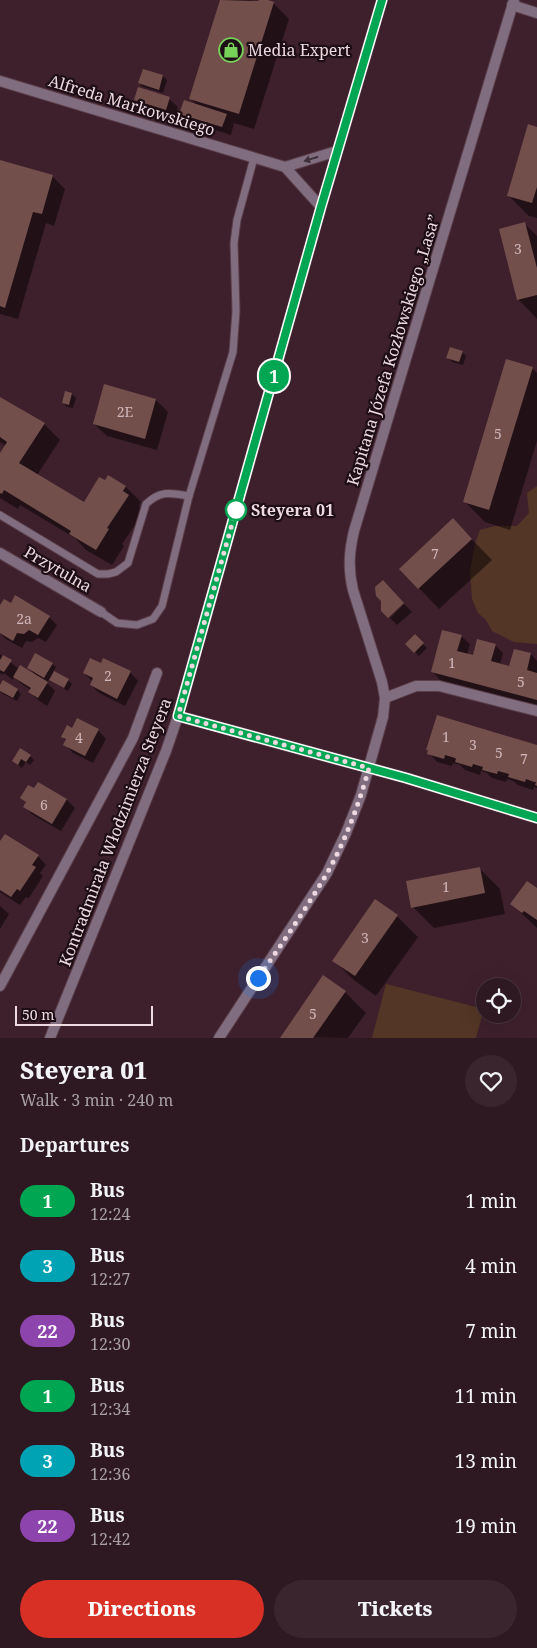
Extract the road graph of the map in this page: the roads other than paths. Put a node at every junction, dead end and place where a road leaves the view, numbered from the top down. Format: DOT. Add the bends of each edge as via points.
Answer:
graph roads {
  1 [pos="382,0"];
  2 [pos="513,3"];
  3 [pos="537,13"];
  4 [pos="0,81"];
  5 [pos="337,152"];
  6 [pos="254,158"];
  7 [pos="286,167"];
  8 [pos="321,207"];
  9 [pos="189,496"];
  10 [pos="0,514"];
  11 [pos="0,553"];
  12 [pos="101,612"];
  13 [pos="157,673"];
  14 [pos="385,698"];
  15 [pos="537,711"];
  16 [pos="178,716"];
  17 [pos="369,768"];
  18 [pos="537,818"];
  19 [pos="0,986"];
  20 [pos="50,1038"];
  21 [pos="219,1038"];
  1 -- 5 [label="street, Kontradmirała Włodzimierza Steyera"];
  2 -- 3 [label="street"];
  2 -- 14 [label="street, Kapitana Józefa Kozłowskiego „Lasa”" via="350,548 350,576"];
  4 -- 6 [label="street, Alfreda Markowskiego"];
  5 -- 7 [label="street, one-way"];
  5 -- 8 [label="street, Kontradmirała Włodzimierza Steyera"];
  6 -- 7 [label="street, Alfreda Markowskiego"];
  6 -- 9 [label="lane" via="234,243 236,311 232,352"];
  7 -- 8 [label="street"];
  8 -- 16 [label="street, Kontradmirała Włodzimierza Steyera"];
  9 -- 10 [label="lane" via="168,493 152,498 146,504 128,563 108,574 98,574"];
  9 -- 12 [label="lane" via="162,606 153,619 137,626 117,623"];
  11 -- 12 [label="street, Przytulna"];
  13 -- 19 [label="street, Kontradmirała Włodzimierza Steyera" via="133,738"];
  14 -- 15 [label="street" via="416,686 439,686"];
  14 -- 17 [label="street, Kapitana Józefa Kozłowskiego „Lasa”"];
  16 -- 17 [label="street"];
  16 -- 20 [label="street, Kontradmirała Włodzimierza Steyera"];
  17 -- 18 [label="street"];
  17 -- 21 [label="street, Kapitana Józefa Kozłowskiego „Lasa”" via="362,795 327,873"];
}
